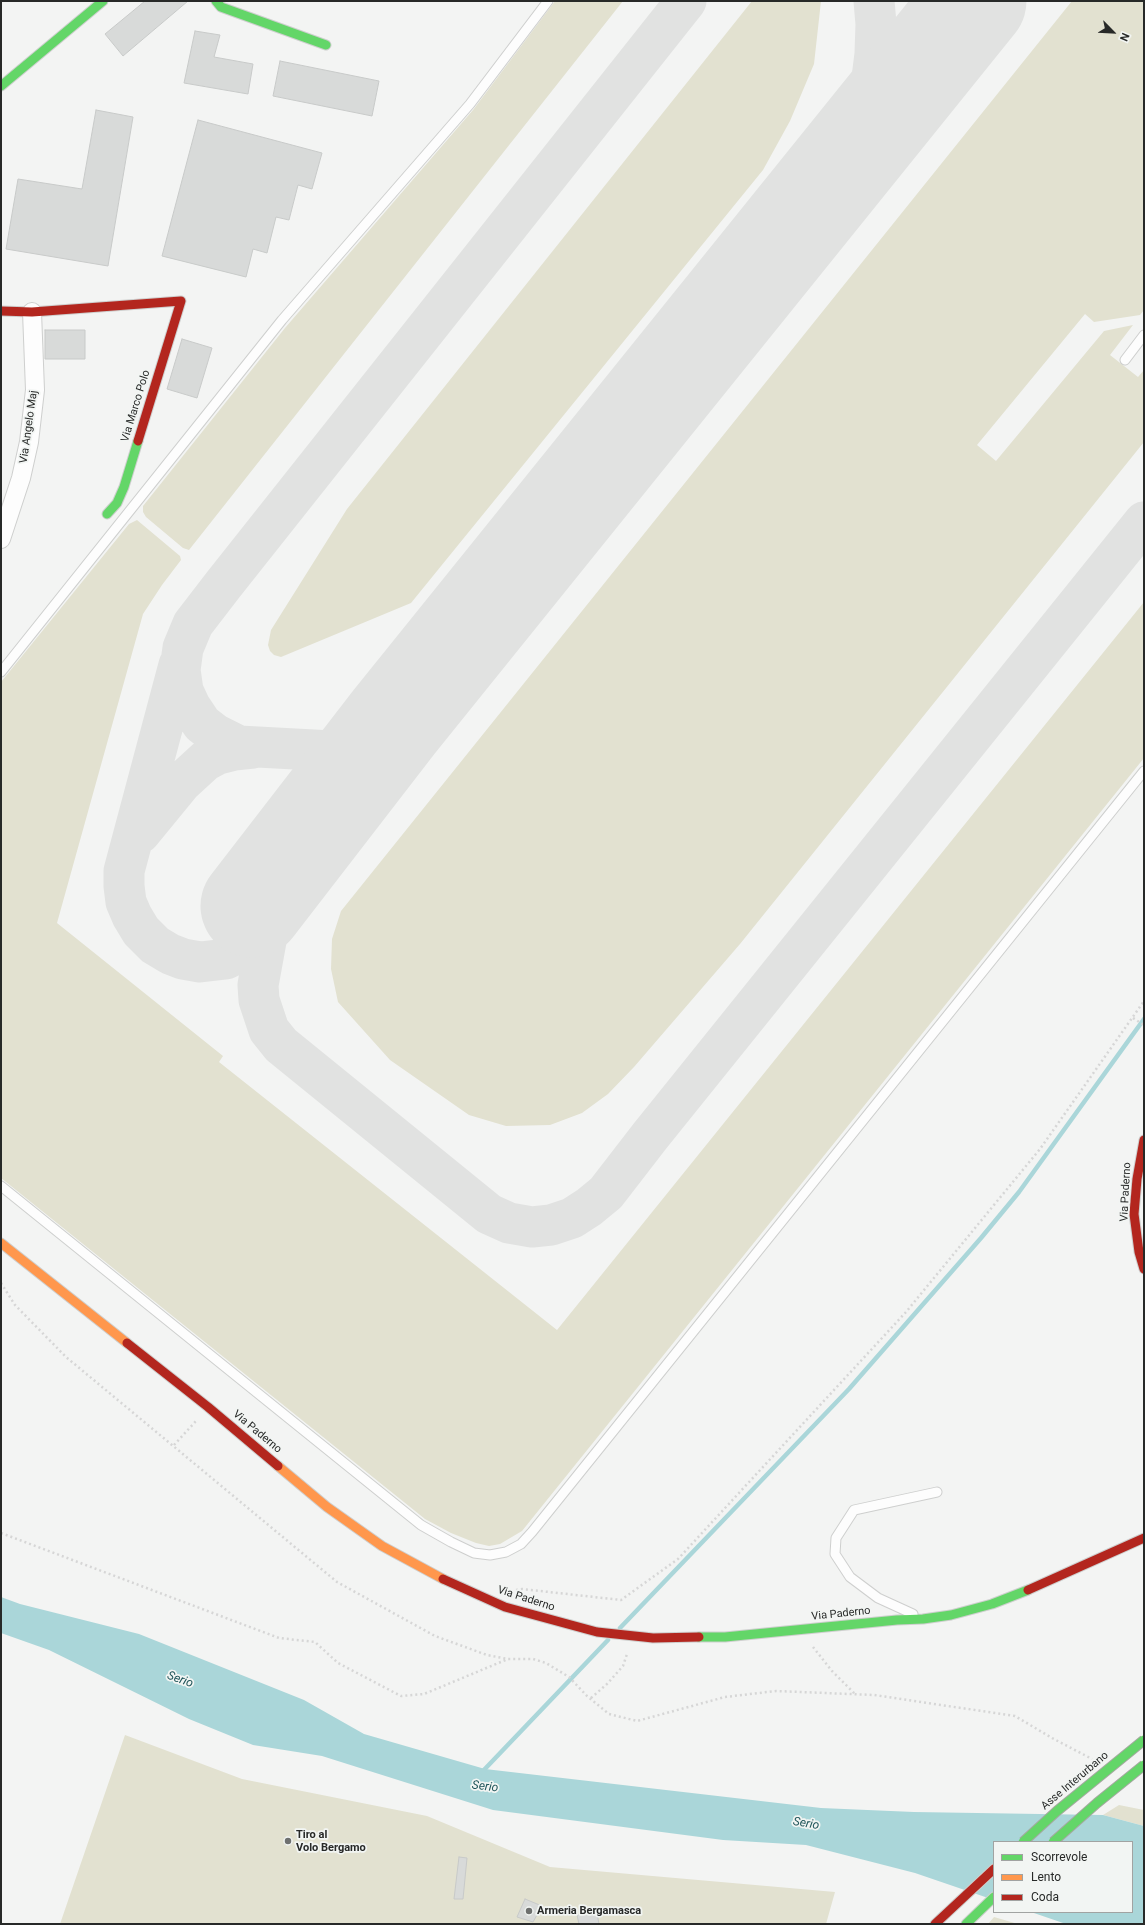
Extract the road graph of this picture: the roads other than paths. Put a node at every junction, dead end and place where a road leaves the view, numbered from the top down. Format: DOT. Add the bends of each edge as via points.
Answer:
graph roads {
  1 [pos="103,1"];
  2 [pos="216,1"];
  3 [pos="548,1"];
  4 [pos="326,45"];
  5 [pos="1,86"];
  6 [pos="1,311"];
  7 [pos="32,312"];
  8 [pos="1144,336"];
  9 [pos="1125,360"];
  10 [pos="107,514"];
  11 [pos="1,539"];
  12 [pos="1,672"];
  13 [pos="1144,771"];
  14 [pos="1144,1140"];
  15 [pos="1,1186"];
  16 [pos="1,1243"];
  17 [pos="1144,1269"];
  18 [pos="937,1492"];
  19 [pos="1144,1538"];
  20 [pos="923,1619"];
  21 [pos="1144,1740"];
  22 [pos="1144,1765"];
  23 [pos="1024,1841"];
  24 [pos="1054,1841"];
  25 [pos="993,1870"];
  26 [pos="993,1898"];
  27 [pos="935,1924"];
  28 [pos="966,1924"];
  1 -- 5 [label="main road"];
  2 -- 4 [label="main road" via="221,7"];
  3 -- 12 [label="lane" via="470,104 282,320"];
  6 -- 7 [label="main road"];
  7 -- 10 [label="main road, Via Marco Polo" via="181,301 124,487 117,503"];
  7 -- 11 [label="street, Via Angelo Maj" via="35,390 29,442 21,478"];
  8 -- 9 [label="lane"];
  13 -- 15 [label="lane" via="532,1532 521,1544 506,1552 490,1555 474,1553 421,1525"];
  14 -- 17 [label="main road, Via Paderno" via="1136,1179 1134,1214"];
  16 -- 20 [label="main road, Via Paderno" via="208,1407 327,1507 382,1546 453,1584 505,1607 597,1632 645,1638 725,1637"];
  18 -- 20 [label="lane" via="854,1510 836,1538 835,1554 850,1577 878,1598"];
  19 -- 20 [label="main road, Via Paderno" via="992,1604 951,1615"];
  21 -- 23 [label="main road, Asse Interurbano, bridge"];
  22 -- 24 [label="main road, bridge"];
  25 -- 27 [label="main road"];
  26 -- 28 [label="main road"];
}
